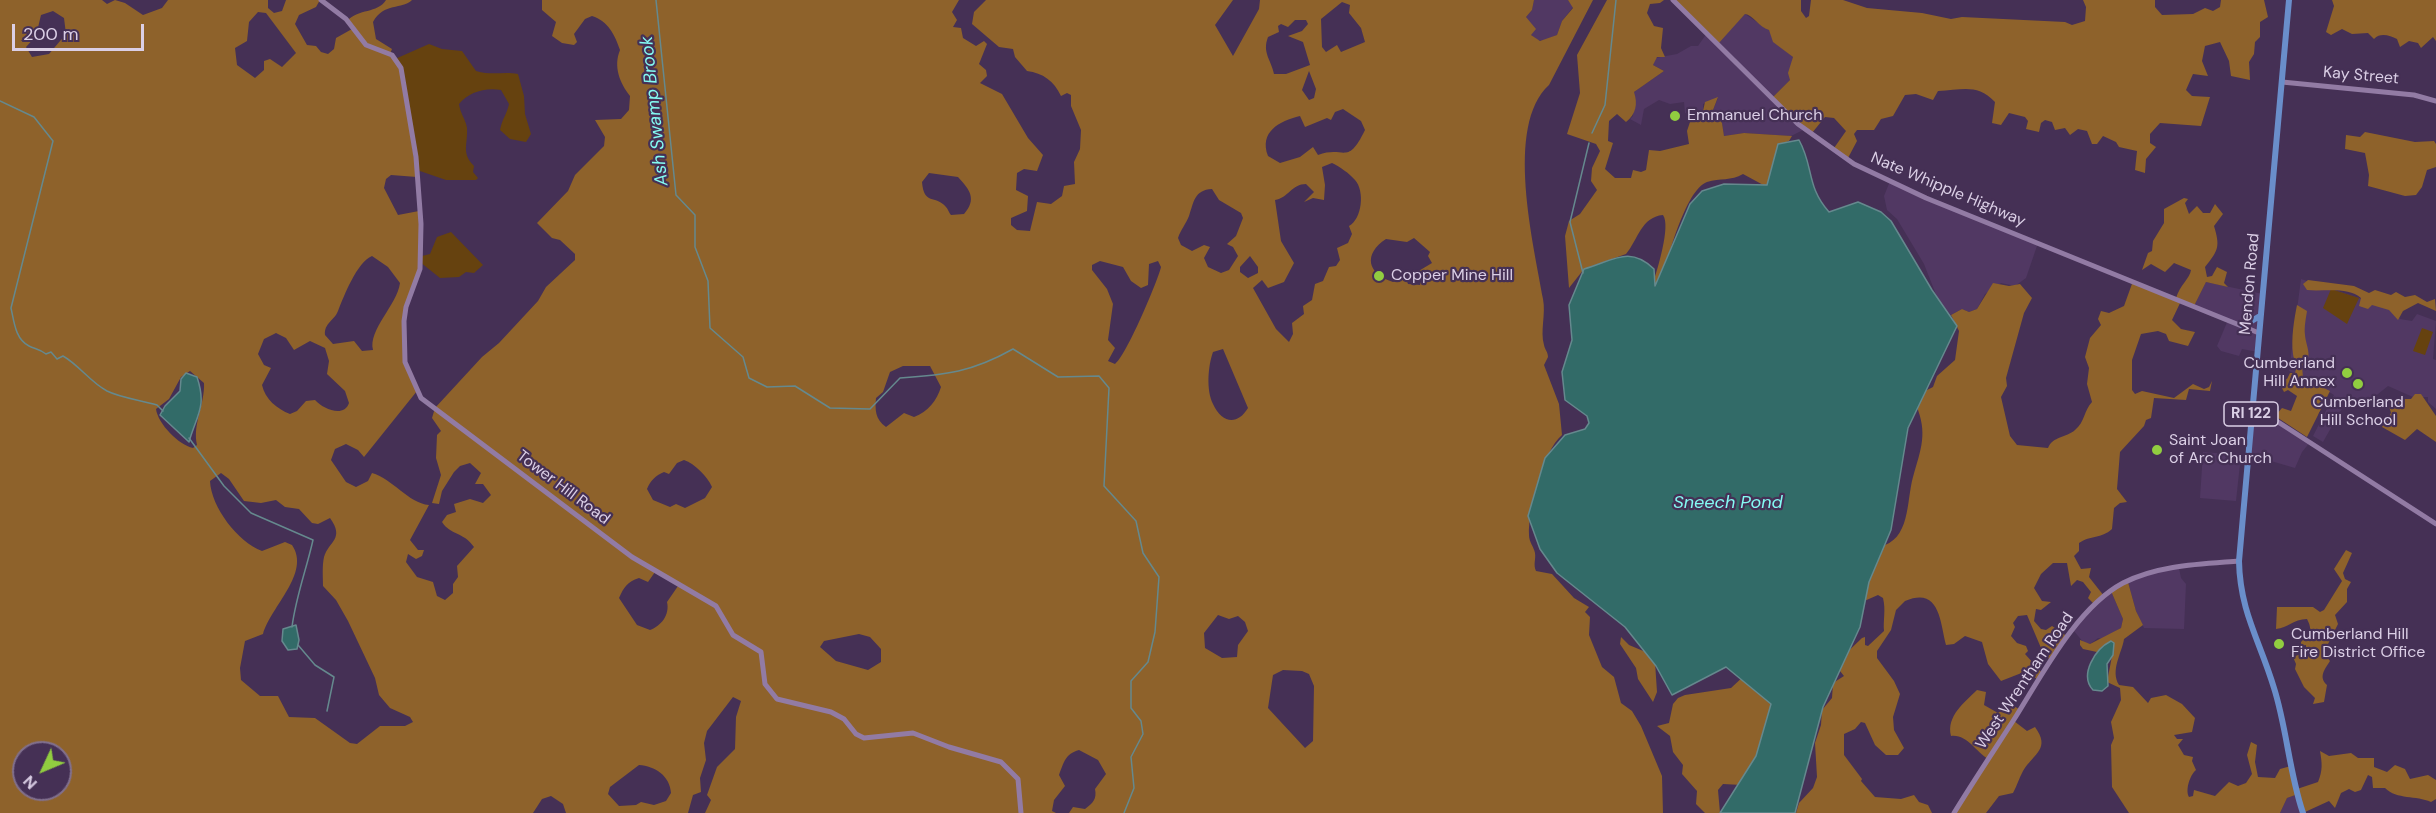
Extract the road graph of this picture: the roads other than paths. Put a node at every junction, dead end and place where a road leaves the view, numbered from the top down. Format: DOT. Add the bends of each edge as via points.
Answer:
graph roads {
  1 [pos="321,0"];
  2 [pos="1673,0"];
  3 [pos="2289,0"];
  4 [pos="2282,82"];
  5 [pos="2436,101"];
  6 [pos="2260,316"];
  7 [pos="2243,326"];
  8 [pos="2259,333"];
  9 [pos="2252,408"];
  10 [pos="2436,524"];
  11 [pos="2239,561"];
  12 [pos="1021,813"];
  13 [pos="1954,813"];
  14 [pos="2303,813"];
  1 -- 12 [label="street, Tower Hill Road" via="346,20 366,45 392,55 401,68 416,157 421,224 420,269 404,321 405,362 421,398 632,557 719,608 733,635 761,652 765,684 777,699 831,712 864,738 913,733 992,758 1011,769 1018,779"];
  2 -- 7 [label="street, Nate Whipple Highway" via="1798,124 1854,164 1926,198"];
  3 -- 4 [label="main road, Mendon Road / RI 122"];
  4 -- 5 [label="street, Kay Street" via="2414,95"];
  4 -- 6 [label="main road, Mendon Road / RI 122"];
  6 -- 7 [label="main road"];
  6 -- 8 [label="main road, Mendon Road / RI 122"];
  7 -- 8 [label="street, Nate Whipple Highway"];
  8 -- 9 [label="main road, Mendon Road / RI 122"];
  9 -- 10 [label="street" via="2277,420"];
  9 -- 11 [label="main road, Mendon Road / RI 122"];
  11 -- 13 [label="street, West Wrentham Road" via="2147,574 2119,585 2098,601 2062,645"];
  11 -- 14 [label="main road, Mendon Road / RI 122" via="2244,609 2274,687"];
}
